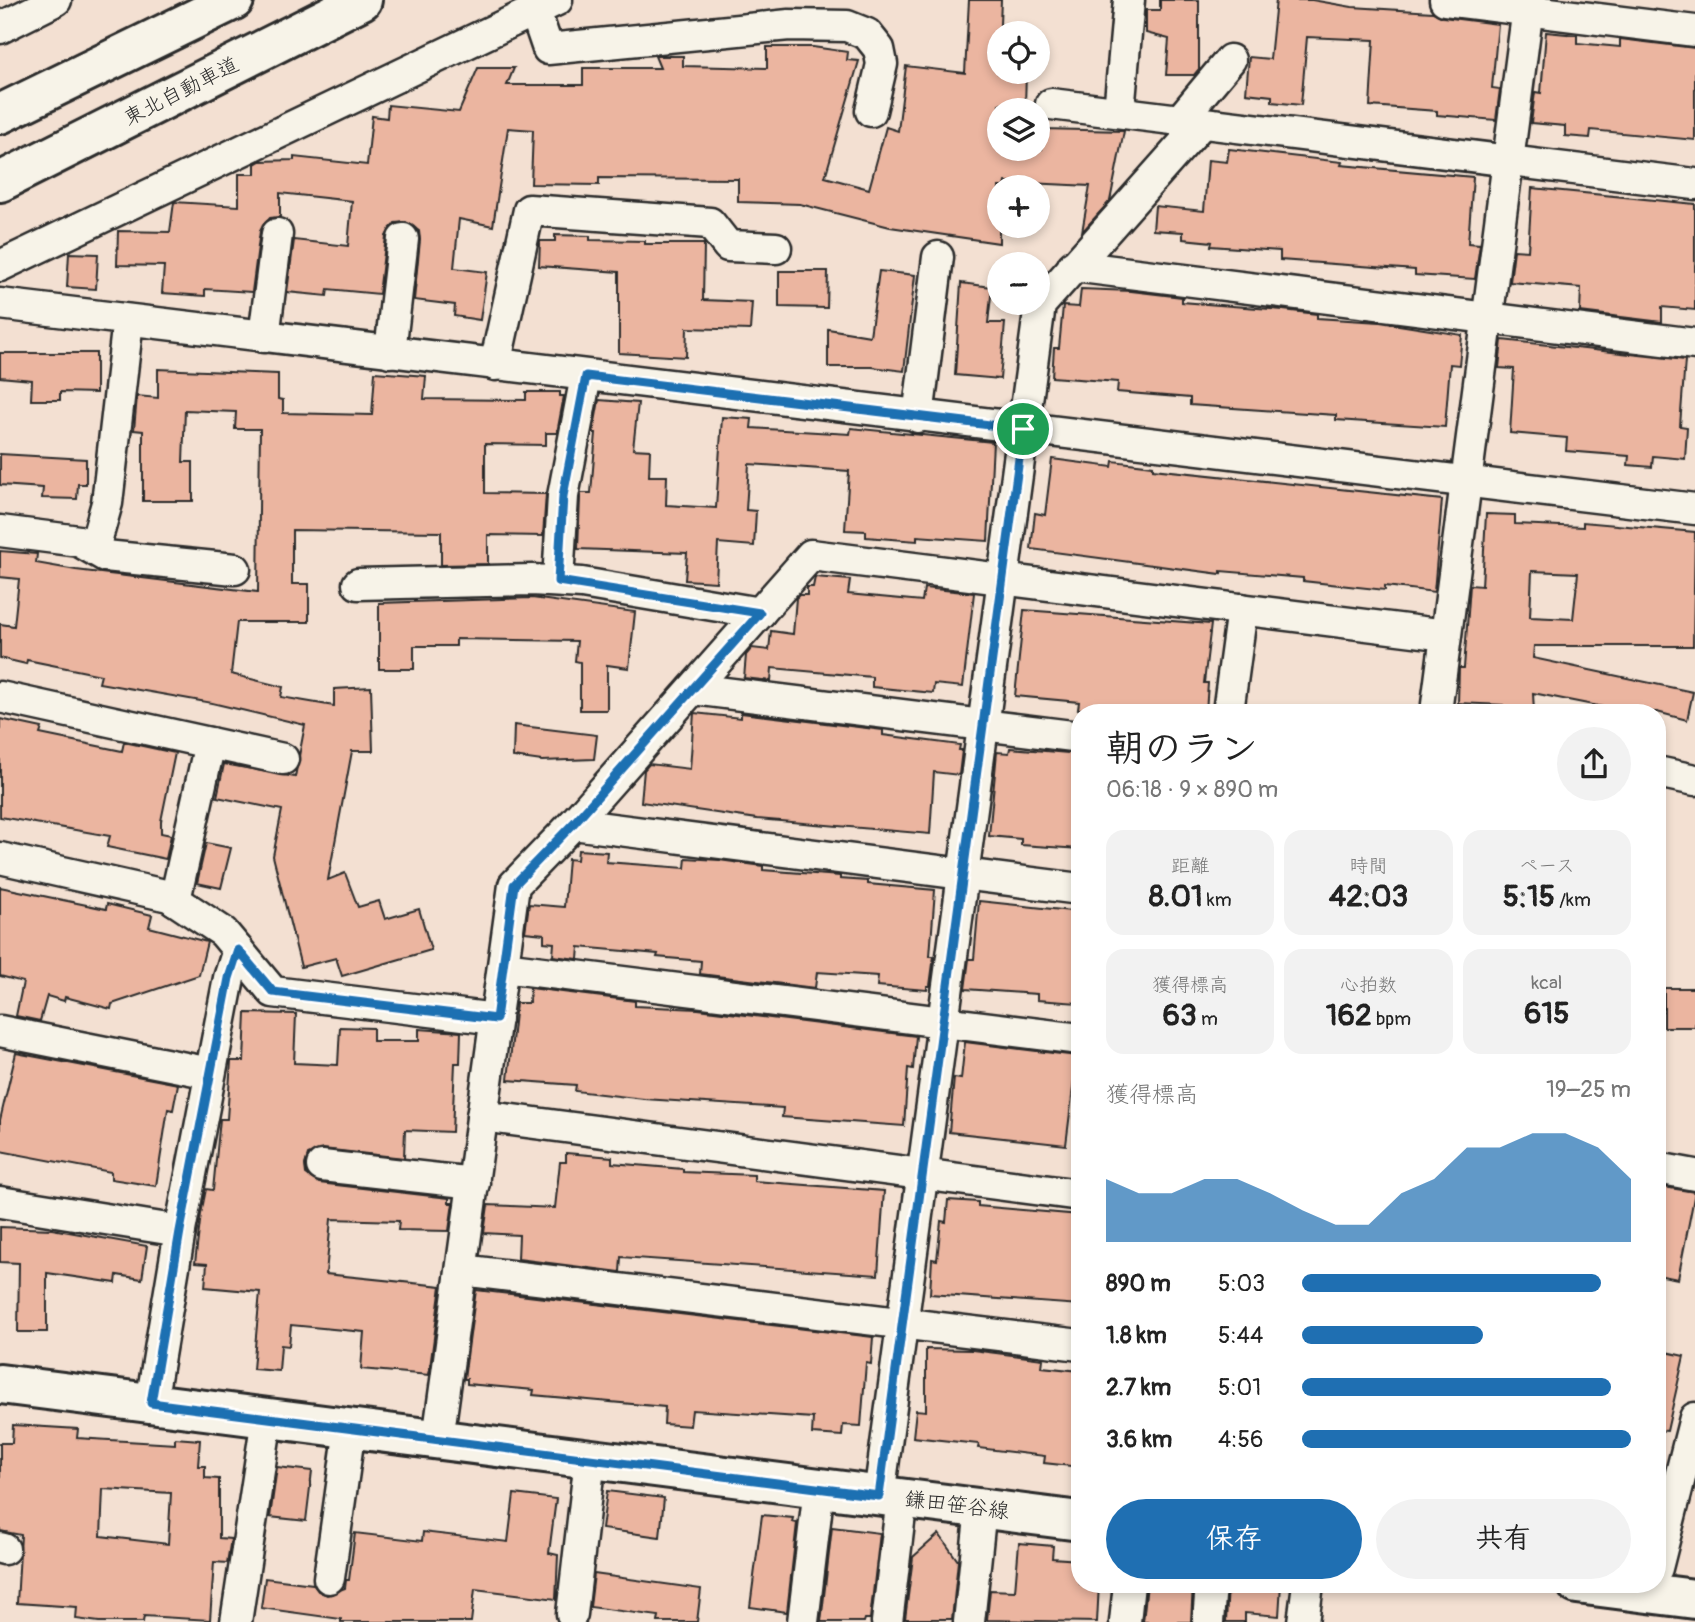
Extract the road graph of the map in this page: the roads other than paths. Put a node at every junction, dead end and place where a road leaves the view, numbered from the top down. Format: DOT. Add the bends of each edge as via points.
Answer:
graph roads {
  1 [pos="55,0"];
  2 [pos="234,0"];
  3 [pos="362,0"];
  4 [pos="1129,0"];
  5 [pos="1445,0"];
  6 [pos="546,5"];
  7 [pos="1528,5"];
  8 [pos="0,28"];
  9 [pos="1695,31"];
  10 [pos="1230,60"];
  11 [pos="1051,104"];
  12 [pos="871,111"];
  13 [pos="1119,112"];
  14 [pos="0,114"];
  15 [pos="1190,122"];
  16 [pos="1508,161"];
  17 [pos="0,182"];
  18 [pos="1695,184"];
  19 [pos="277,234"];
  20 [pos="403,239"];
  21 [pos="776,248"];
  22 [pos="938,257"];
  23 [pos="1073,265"];
  24 [pos="0,266"];
  25 [pos="0,304"];
  26 [pos="1489,319"];
  27 [pos="128,320"];
  28 [pos="264,337"];
  29 [pos="1695,344"];
  30 [pos="390,352"];
  31 [pos="495,365"];
  32 [pos="586,376"];
  33 [pos="918,417"];
  34 [pos="1023,429"];
  35 [pos="1468,481"];
  36 [pos="1695,509"];
  37 [pos="0,531"];
  38 [pos="94,550"];
  39 [pos="235,569"];
  40 [pos="1002,579"];
  41 [pos="558,581"];
  42 [pos="358,584"];
  43 [pos="1242,610"];
  44 [pos="760,613"];
  45 [pos="1447,635"];
  46 [pos="694,688"];
  47 [pos="0,697"];
  48 [pos="1229,704"];
  49 [pos="1437,704"];
  50 [pos="983,725"];
  51 [pos="1071,736"];
  52 [pos="209,743"];
  53 [pos="283,759"];
  54 [pos="1666,774"];
  55 [pos="1695,780"];
  56 [pos="573,824"];
  57 [pos="0,858"];
  58 [pos="962,874"];
  59 [pos="1071,888"];
  60 [pos="175,900"];
  61 [pos="238,950"];
  62 [pos="503,967"];
  63 [pos="496,1019"];
  64 [pos="942,1023"];
  65 [pos="0,1031"];
  66 [pos="1071,1038"];
  67 [pos="209,1073"];
  68 [pos="482,1116"];
  69 [pos="322,1166"];
  70 [pos="1666,1170"];
  71 [pos="922,1175"];
  72 [pos="1695,1175"];
  73 [pos="474,1183"];
  74 [pos="1071,1194"];
  75 [pos="0,1202"];
  76 [pos="180,1231"];
  77 [pos="462,1270"];
  78 [pos="902,1322"];
  79 [pos="1071,1344"];
  80 [pos="0,1384"];
  81 [pos="151,1403"];
  82 [pos="267,1418"];
  83 [pos="1695,1418"];
  84 [pos="350,1428"];
  85 [pos="438,1439"];
  86 [pos="590,1459"];
  87 [pos="818,1488"];
  88 [pos="890,1497"];
  89 [pos="981,1508"];
  90 [pos="1071,1520"];
  91 [pos="1666,1534"];
  92 [pos="329,1578"];
  93 [pos="1666,1587"];
  94 [pos="1128,1593"];
  95 [pos="1210,1593"];
  96 [pos="1307,1593"];
  97 [pos="1695,1599"];
  98 [pos="572,1614"];
  99 [pos="236,1622"];
  100 [pos="803,1622"];
  101 [pos="887,1622"];
  102 [pos="969,1622"];
  103 [pos="1125,1622"];
  104 [pos="1208,1622"];
  105 [pos="1303,1622"];
  1 -- 8 [label="street"];
  2 -- 14 [label="main road"];
  3 -- 17 [label="main road, 東北自動車道"];
  4 -- 13 [label="street"];
  5 -- 7 [label="street"];
  6 -- 12 [label="street" via="548,49 789,26 847,26 867,34 879,49 882,64"];
  6 -- 24 [label="street"];
  7 -- 9 [label="street"];
  7 -- 16 [label="street"];
  10 -- 15 [label="street"];
  11 -- 13 [label="street"];
  13 -- 15 [label="street"];
  15 -- 16 [label="street"];
  15 -- 23 [label="street"];
  16 -- 18 [label="street"];
  16 -- 26 [label="street"];
  19 -- 28 [label="street"];
  20 -- 30 [label="street"];
  21 -- 31 [label="street" via="727,246 710,223 529,210"];
  22 -- 33 [label="street"];
  23 -- 26 [label="street"];
  23 -- 34 [label="street" via="1040,305"];
  25 -- 27 [label="street"];
  26 -- 29 [label="street"];
  26 -- 35 [label="street"];
  27 -- 28 [label="street"];
  27 -- 38 [label="street" via="107,503"];
  28 -- 30 [label="street"];
  30 -- 31 [label="street"];
  31 -- 32 [label="street"];
  32 -- 33 [label="street"];
  32 -- 41 [label="street" via="563,496"];
  33 -- 34 [label="street"];
  34 -- 35 [label="street"];
  34 -- 40 [label="street"];
  35 -- 36 [label="street"];
  35 -- 45 [label="street"];
  37 -- 38 [label="street" via="79,541"];
  38 -- 39 [label="street" via="105,556"];
  40 -- 43 [label="street"];
  40 -- 44 [label="street" via="811,555"];
  40 -- 50 [label="street"];
  41 -- 42 [label="street"];
  41 -- 44 [label="street"];
  43 -- 45 [label="street"];
  43 -- 48 [label="street"];
  44 -- 46 [label="street"];
  45 -- 49 [label="street"];
  46 -- 50 [label="street"];
  46 -- 56 [label="street"];
  47 -- 52 [label="street"];
  50 -- 51 [label="street"];
  50 -- 58 [label="street"];
  52 -- 53 [label="street"];
  52 -- 60 [label="street"];
  54 -- 55 [label="street"];
  56 -- 58 [label="street"];
  56 -- 62 [label="street" via="514,885"];
  57 -- 60 [label="street"];
  58 -- 59 [label="street"];
  58 -- 64 [label="street"];
  60 -- 61 [label="street" via="223,932"];
  61 -- 63 [label="street" via="273,992"];
  61 -- 67 [label="street"];
  62 -- 63 [label="street"];
  62 -- 64 [label="street"];
  63 -- 68 [label="street"];
  64 -- 66 [label="street"];
  64 -- 71 [label="street"];
  65 -- 67 [label="street"];
  67 -- 76 [label="street"];
  68 -- 71 [label="street"];
  68 -- 73 [label="street"];
  69 -- 73 [label="street"];
  70 -- 72 [label="street"];
  71 -- 74 [label="street"];
  71 -- 78 [label="street"];
  73 -- 77 [label="street"];
  75 -- 76 [label="street"];
  76 -- 81 [label="street"];
  77 -- 78 [label="street"];
  77 -- 85 [label="street"];
  78 -- 79 [label="street"];
  78 -- 88 [label="street"];
  80 -- 81 [label="main road, 鎌田笹谷線"];
  81 -- 82 [label="main road, 鎌田笹谷線"];
  82 -- 84 [label="main road, 鎌田笹谷線"];
  82 -- 99 [label="street"];
  83 -- 91 [label="street"];
  84 -- 85 [label="main road, 鎌田笹谷線"];
  84 -- 92 [label="street"];
  85 -- 86 [label="main road, 鎌田笹谷線"];
  86 -- 87 [label="main road, 鎌田笹谷線"];
  86 -- 98 [label="street"];
  87 -- 88 [label="main road, 鎌田笹谷線"];
  87 -- 100 [label="street"];
  88 -- 89 [label="main road, 鎌田笹谷線"];
  88 -- 101 [label="street"];
  89 -- 90 [label="main road, 鎌田笹谷線"];
  89 -- 102 [label="street"];
  93 -- 97 [label="main road"];
  94 -- 103 [label="street"];
  95 -- 104 [label="street"];
  96 -- 105 [label="street"];
}
